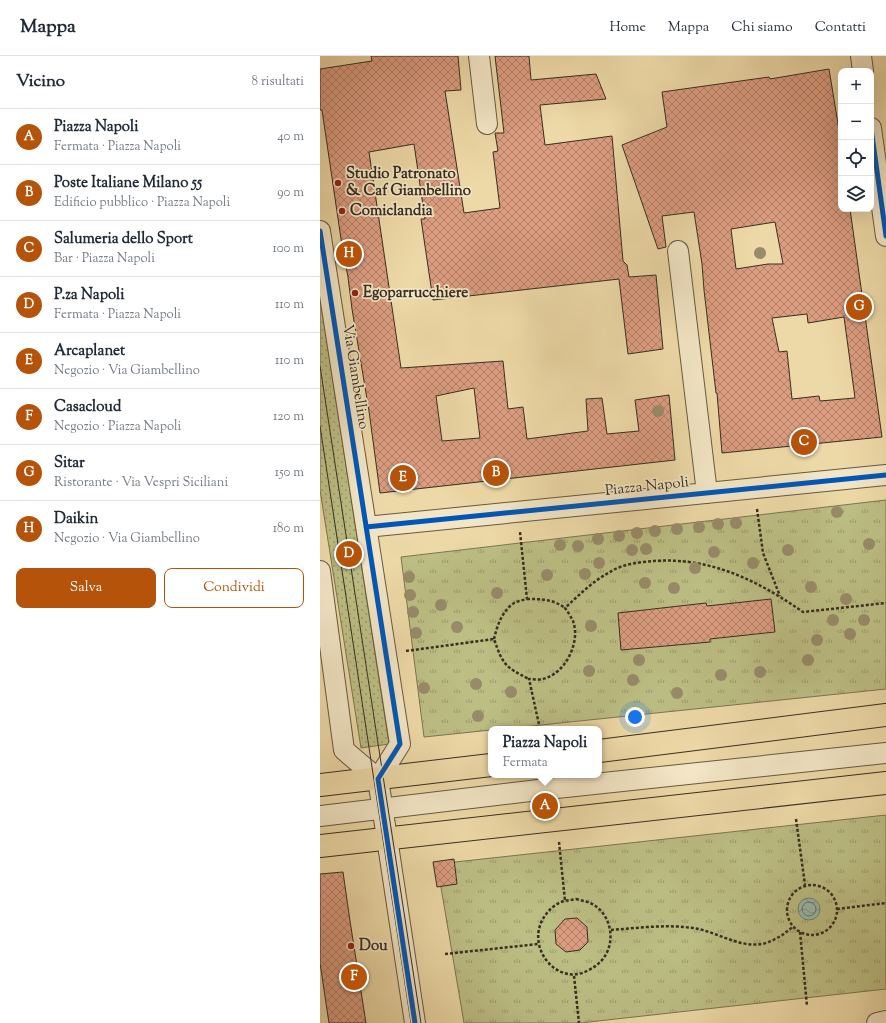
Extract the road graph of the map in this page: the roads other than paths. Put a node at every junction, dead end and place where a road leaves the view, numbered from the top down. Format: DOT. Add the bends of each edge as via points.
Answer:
graph roads {
  1 [pos="479,56"];
  2 [pos="861,56"];
  3 [pos="863,68"];
  4 [pos="487,124"];
  5 [pos="873,140"];
  6 [pos="320,231"];
  7 [pos="886,236"];
  8 [pos="678,251"];
  9 [pos="886,475"];
  10 [pos="707,493"];
  11 [pos="366,527"];
  12 [pos="320,571"];
  13 [pos="886,715"];
  14 [pos="602,751"];
  15 [pos="886,753"];
  16 [pos="488,765"];
  17 [pos="378,779"];
  18 [pos="886,783"];
  19 [pos="320,785"];
  20 [pos="382,808"];
  21 [pos="320,816"];
  22 [pos="387,838"];
  23 [pos="320,846"];
  24 [pos="886,1021"];
  25 [pos="415,1023"];
  26 [pos="877,1023"];
  1 -- 4 [label="street"];
  2 -- 3 [label="street"];
  5 -- 7 [label="street"];
  6 -- 11 [label="street, Via Giambellino"];
  8 -- 10 [label="street, Piazza Napoli"];
  9 -- 10 [label="street, Piazza Napoli"];
  10 -- 11 [label="street, Piazza Napoli"];
  11 -- 17 [label="street" via="400,744"];
  12 -- 17 [label="street" via="344,750"];
  13 -- 14 [label="main road"];
  15 -- 20 [label="street"];
  16 -- 17 [label="main road"];
  17 -- 19 [label="main road"];
  17 -- 20 [label="street"];
  18 -- 22 [label="main road"];
  20 -- 21 [label="street"];
  20 -- 22 [label="street"];
  22 -- 23 [label="main road"];
  22 -- 25 [label="street"];
  24 -- 26 [label="street"];
}
